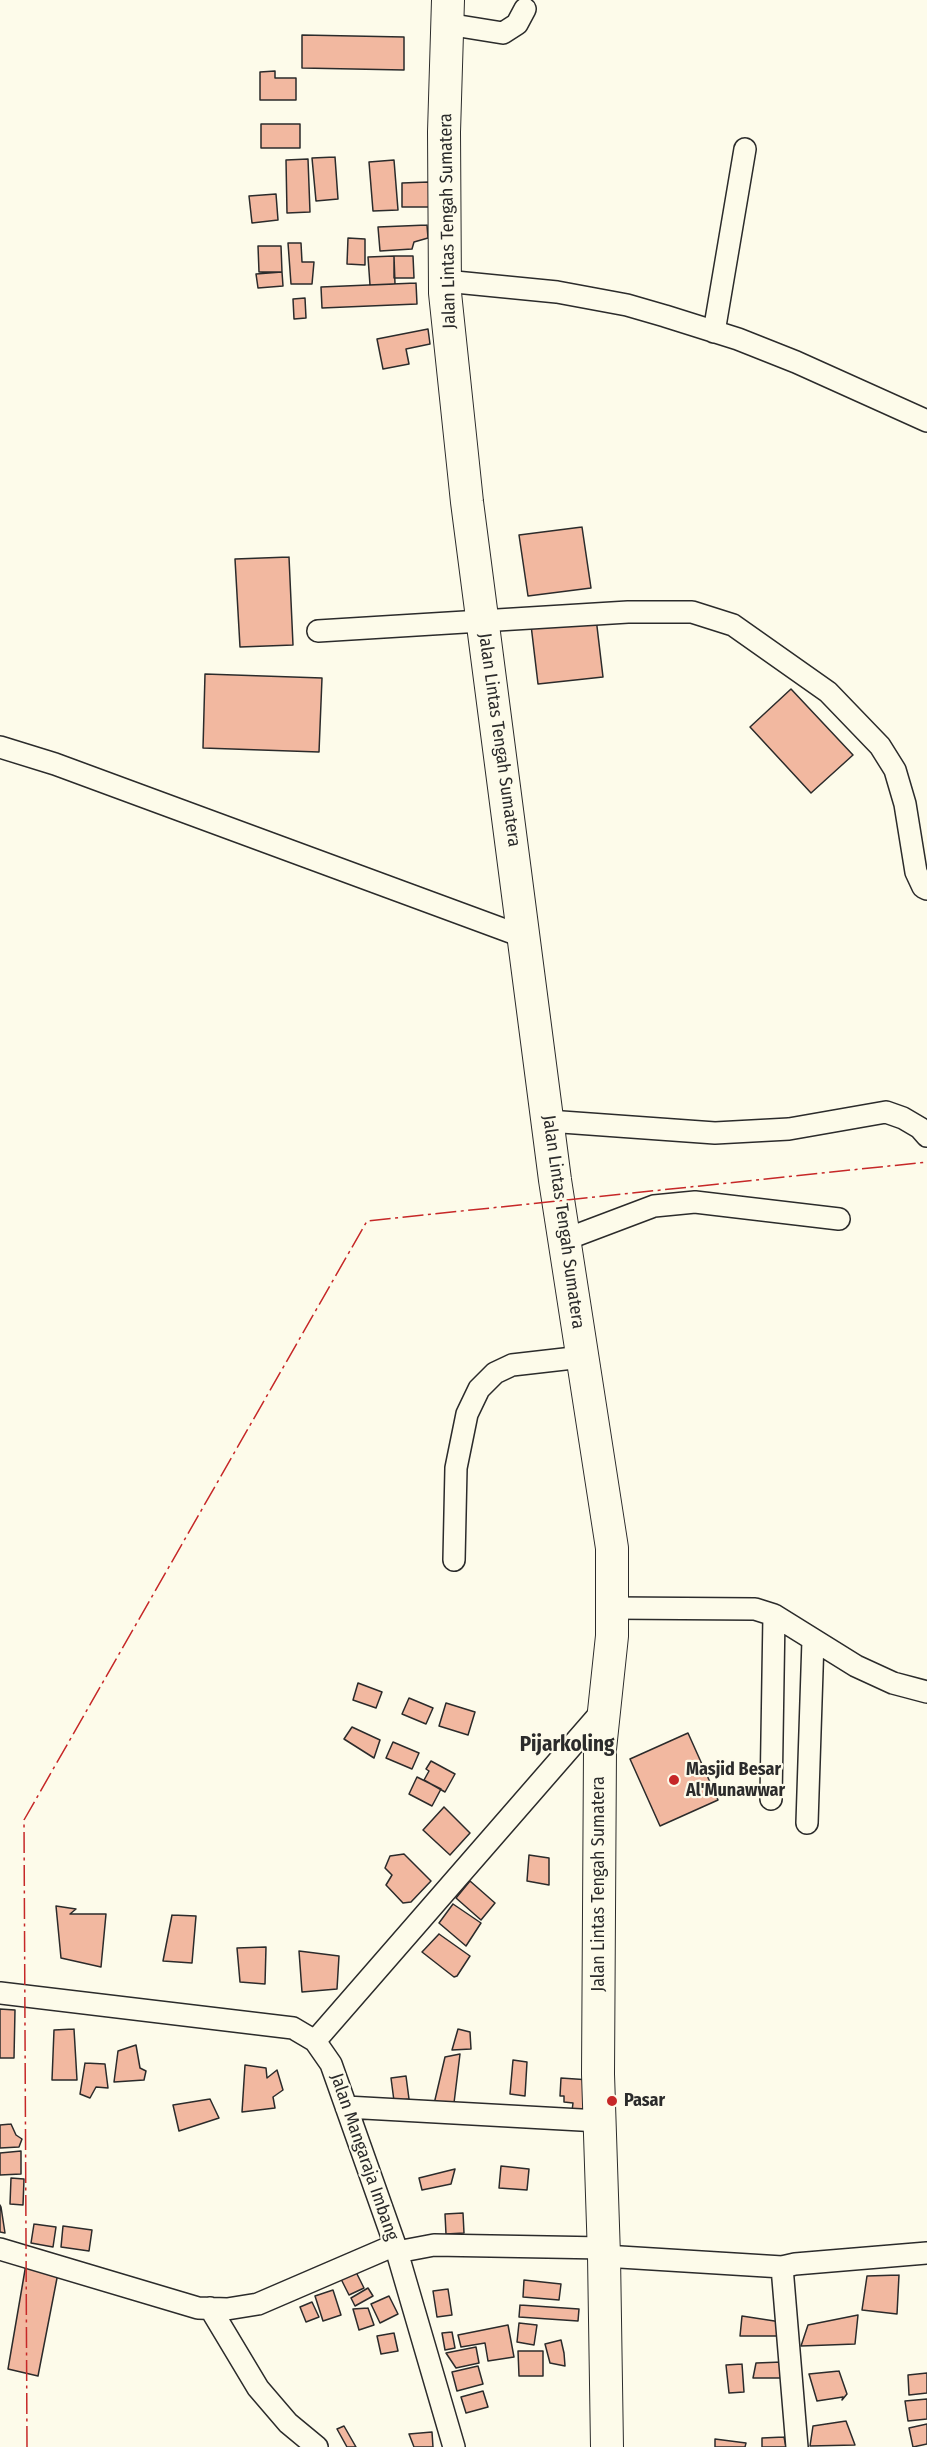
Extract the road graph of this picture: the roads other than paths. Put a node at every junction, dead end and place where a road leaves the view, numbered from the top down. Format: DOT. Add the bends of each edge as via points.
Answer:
graph roads {
  1 [pos="525,9"];
  2 [pos="448,12"];
  3 [pos="745,149"];
  4 [pos="446,281"];
  5 [pos="714,332"];
  6 [pos="927,421"];
  7 [pos="483,621"];
  8 [pos="318,631"];
  9 [pos="0,747"];
  10 [pos="927,889"];
  11 [pos="524,937"];
  12 [pos="548,1121"];
  13 [pos="927,1136"];
  14 [pos="839,1219"];
  15 [pos="564,1240"];
  16 [pos="582,1357"];
  17 [pos="454,1560"];
  18 [pos="612,1608"];
  19 [pos="774,1615"];
  20 [pos="813,1640"];
  21 [pos="927,1692"];
  22 [pos="604,1709"];
  23 [pos="771,1799"];
  24 [pos="807,1823"];
  25 [pos="0,1994"];
  26 [pos="315,2041"];
  27 [pos="346,2107"];
  28 [pos="599,2121"];
  29 [pos="396,2248"];
  30 [pos="0,2249"];
  31 [pos="604,2252"];
  32 [pos="927,2253"];
  33 [pos="782,2267"];
  34 [pos="210,2308"];
  35 [pos="317,2447"];
  36 [pos="454,2447"];
  37 [pos="607,2447"];
  38 [pos="797,2447"];
  1 -- 2 [label="street" via="517,24 503,33"];
  2 -- 4 [label="highway, Jalan Lintas Tengah Sumatera" via="444,132"];
  3 -- 5 [label="street"];
  4 -- 5 [label="street" via="556,292 627,305"];
  4 -- 7 [label="highway, Jalan Lintas Tengah Sumatera" via="467,502"];
  5 -- 6 [label="street" via="796,362"];
  7 -- 8 [label="street"];
  7 -- 10 [label="street" via="692,612 733,625 828,692 880,746 895,770 916,872"];
  7 -- 11 [label="highway, Jalan Lintas Tengah Sumatera"];
  9 -- 11 [label="street"];
  11 -- 12 [label="highway, Jalan Lintas Tengah Sumatera"];
  12 -- 13 [label="street" via="715,1133 789,1129 886,1112 920,1128"];
  12 -- 15 [label="highway, Jalan Lintas Tengah Sumatera"];
  14 -- 15 [label="street" via="695,1202 654,1206"];
  15 -- 16 [label="highway, Jalan Lintas Tengah Sumatera"];
  16 -- 17 [label="street" via="512,1365 495,1373 479,1389 467,1414 456,1468"];
  16 -- 18 [label="highway, Jalan Lintas Tengah Sumatera" via="612,1548"];
  18 -- 19 [label="street" via="755,1609"];
  18 -- 22 [label="highway, Jalan Lintas Tengah Sumatera"];
  19 -- 20 [label="street"];
  19 -- 23 [label="street"];
  20 -- 21 [label="street" via="893,1683"];
  20 -- 24 [label="street"];
  22 -- 26 [label="street"];
  22 -- 28 [label="highway, Jalan Lintas Tengah Sumatera" via="600,1749"];
  25 -- 26 [label="street, Jalan Mangaraja Imbang" via="293,2028"];
  26 -- 27 [label="street, Jalan Mangaraja Imbang" via="331,2064"];
  27 -- 28 [label="street"];
  27 -- 29 [label="street, Jalan Mangaraja Imbang"];
  28 -- 31 [label="highway, Jalan Lintas Tengah Sumatera"];
  29 -- 31 [label="street" via="434,2245"];
  29 -- 34 [label="street" via="258,2304"];
  29 -- 36 [label="street, Jalan Mangaraja Imbang"];
  30 -- 34 [label="street" via="198,2308"];
  31 -- 33 [label="street"];
  31 -- 37 [label="highway, Jalan Lintas Tengah Sumatera"];
  32 -- 33 [label="street"];
  33 -- 38 [label="street"];
  34 -- 35 [label="street" via="258,2388 288,2423"];
}
